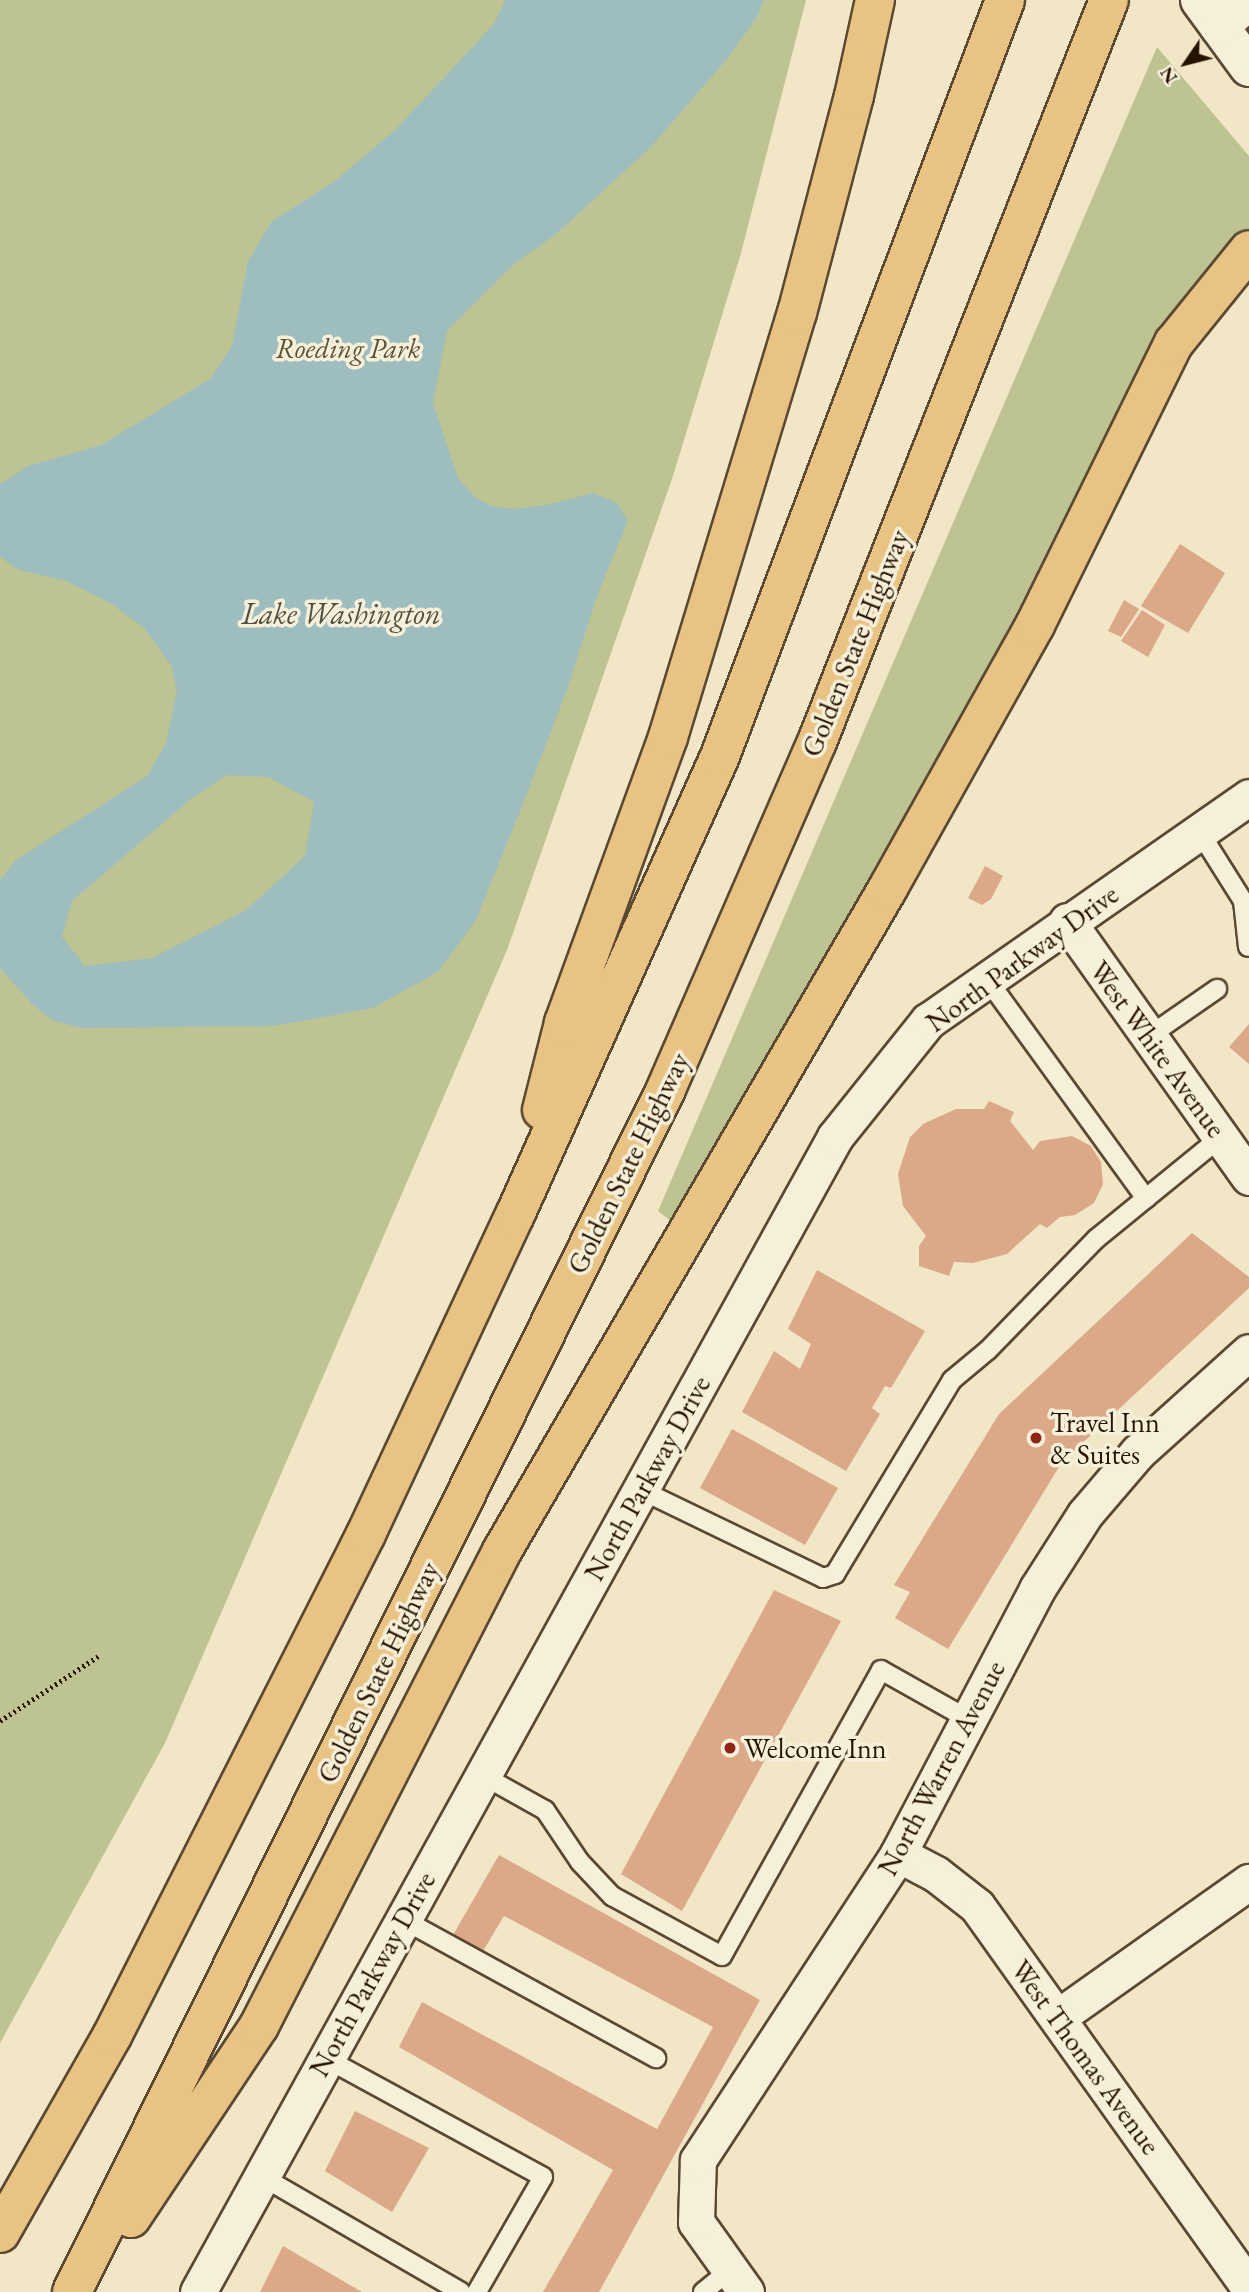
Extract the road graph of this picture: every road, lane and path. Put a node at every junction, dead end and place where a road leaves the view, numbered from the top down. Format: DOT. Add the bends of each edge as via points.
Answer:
graph roads {
  1 [pos="875,0"];
  2 [pos="1005,0"];
  3 [pos="1109,0"];
  4 [pos="1249,1"];
  5 [pos="1209,13"];
  6 [pos="1249,67"];
  7 [pos="1249,250"];
  8 [pos="1235,275"];
  9 [pos="1249,797"];
  10 [pos="1199,831"];
  11 [pos="1067,921"];
  12 [pos="1248,947"];
  13 [pos="987,979"];
  14 [pos="1217,989"];
  15 [pos="1149,1036"];
  16 [pos="1221,1137"];
  17 [pos="1249,1177"];
  18 [pos="1146,1199"];
  19 [pos="515,1215"];
  20 [pos="1249,1352"];
  21 [pos="641,1490"];
  22 [pos="100,1655"];
  23 [pos="968,1719"];
  24 [pos="0,1721"];
  25 [pos="482,1775"];
  26 [pos="898,1854"];
  27 [pos="1249,1882"];
  28 [pos="402,1919"];
  29 [pos="1058,2017"];
  30 [pos="111,2036"];
  31 [pos="325,2058"];
  32 [pos="656,2058"];
  33 [pos="261,2176"];
  34 [pos="0,2201"];
  35 [pos="0,2233"];
  36 [pos="738,2281"];
  37 [pos="1249,2287"];
  38 [pos="72,2292"];
  39 [pos="81,2292"];
  40 [pos="198,2292"];
  41 [pos="461,2292"];
  42 [pos="477,2292"];
  43 [pos="703,2292"];
  1 -- 19 [label="highway" via="797,313 668,737 564,1023"];
  2 -- 19 [label="highway" via="720,756"];
  3 -- 38 [label="highway, Golden State Highway" via="817,742 666,1088"];
  4 -- 5 [label="main road"];
  5 -- 6 [label="main road"];
  7 -- 8 [label="highway"];
  8 -- 39 [label="highway" via="1174,343 1035,625 502,1551 259,2026"];
  9 -- 10 [label="street, North Parkway Drive"];
  10 -- 11 [label="street, North Parkway Drive"];
  10 -- 12 [label="lane" via="1243,901"];
  11 -- 13 [label="street, North Parkway Drive"];
  11 -- 15 [label="street, West White Avenue"];
  13 -- 18 [label="lane"];
  13 -- 21 [label="street, North Parkway Drive" via="928,1021 835,1137"];
  14 -- 15 [label="lane"];
  15 -- 16 [label="street, West White Avenue"];
  16 -- 17 [label="street, West White Avenue"];
  16 -- 18 [label="lane"];
  18 -- 21 [label="lane" via="1096,1239 988,1350 952,1380 835,1574 823,1578"];
  19 -- 30 [label="highway" via="366,1534"];
  20 -- 23 [label="street, North Warren Avenue" via="1138,1452 1085,1514 1037,1589"];
  21 -- 25 [label="street, North Parkway Drive"];
  22 -- 24 [label="path"];
  23 -- 25 [label="lane" via="881,1670 722,1956 612,1896 580,1862 545,1810"];
  23 -- 26 [label="street, North Warren Avenue"];
  25 -- 28 [label="street, North Parkway Drive"];
  26 -- 29 [label="street, West Thomas Avenue" via="936,1874 977,1906"];
  26 -- 36 [label="street, North Warren Avenue" via="698,2160 696,2222"];
  27 -- 29 [label="street"];
  28 -- 31 [label="street, North Parkway Drive"];
  28 -- 32 [label="lane"];
  29 -- 37 [label="street, West Thomas Avenue"];
  30 -- 34 [label="highway"];
  30 -- 35 [label="highway"];
  31 -- 33 [label="street, North Parkway Drive"];
  31 -- 42 [label="lane" via="543,2178"];
  33 -- 40 [label="street, North Parkway Drive"];
  33 -- 41 [label="lane"];
  36 -- 43 [label="lane"];
}
